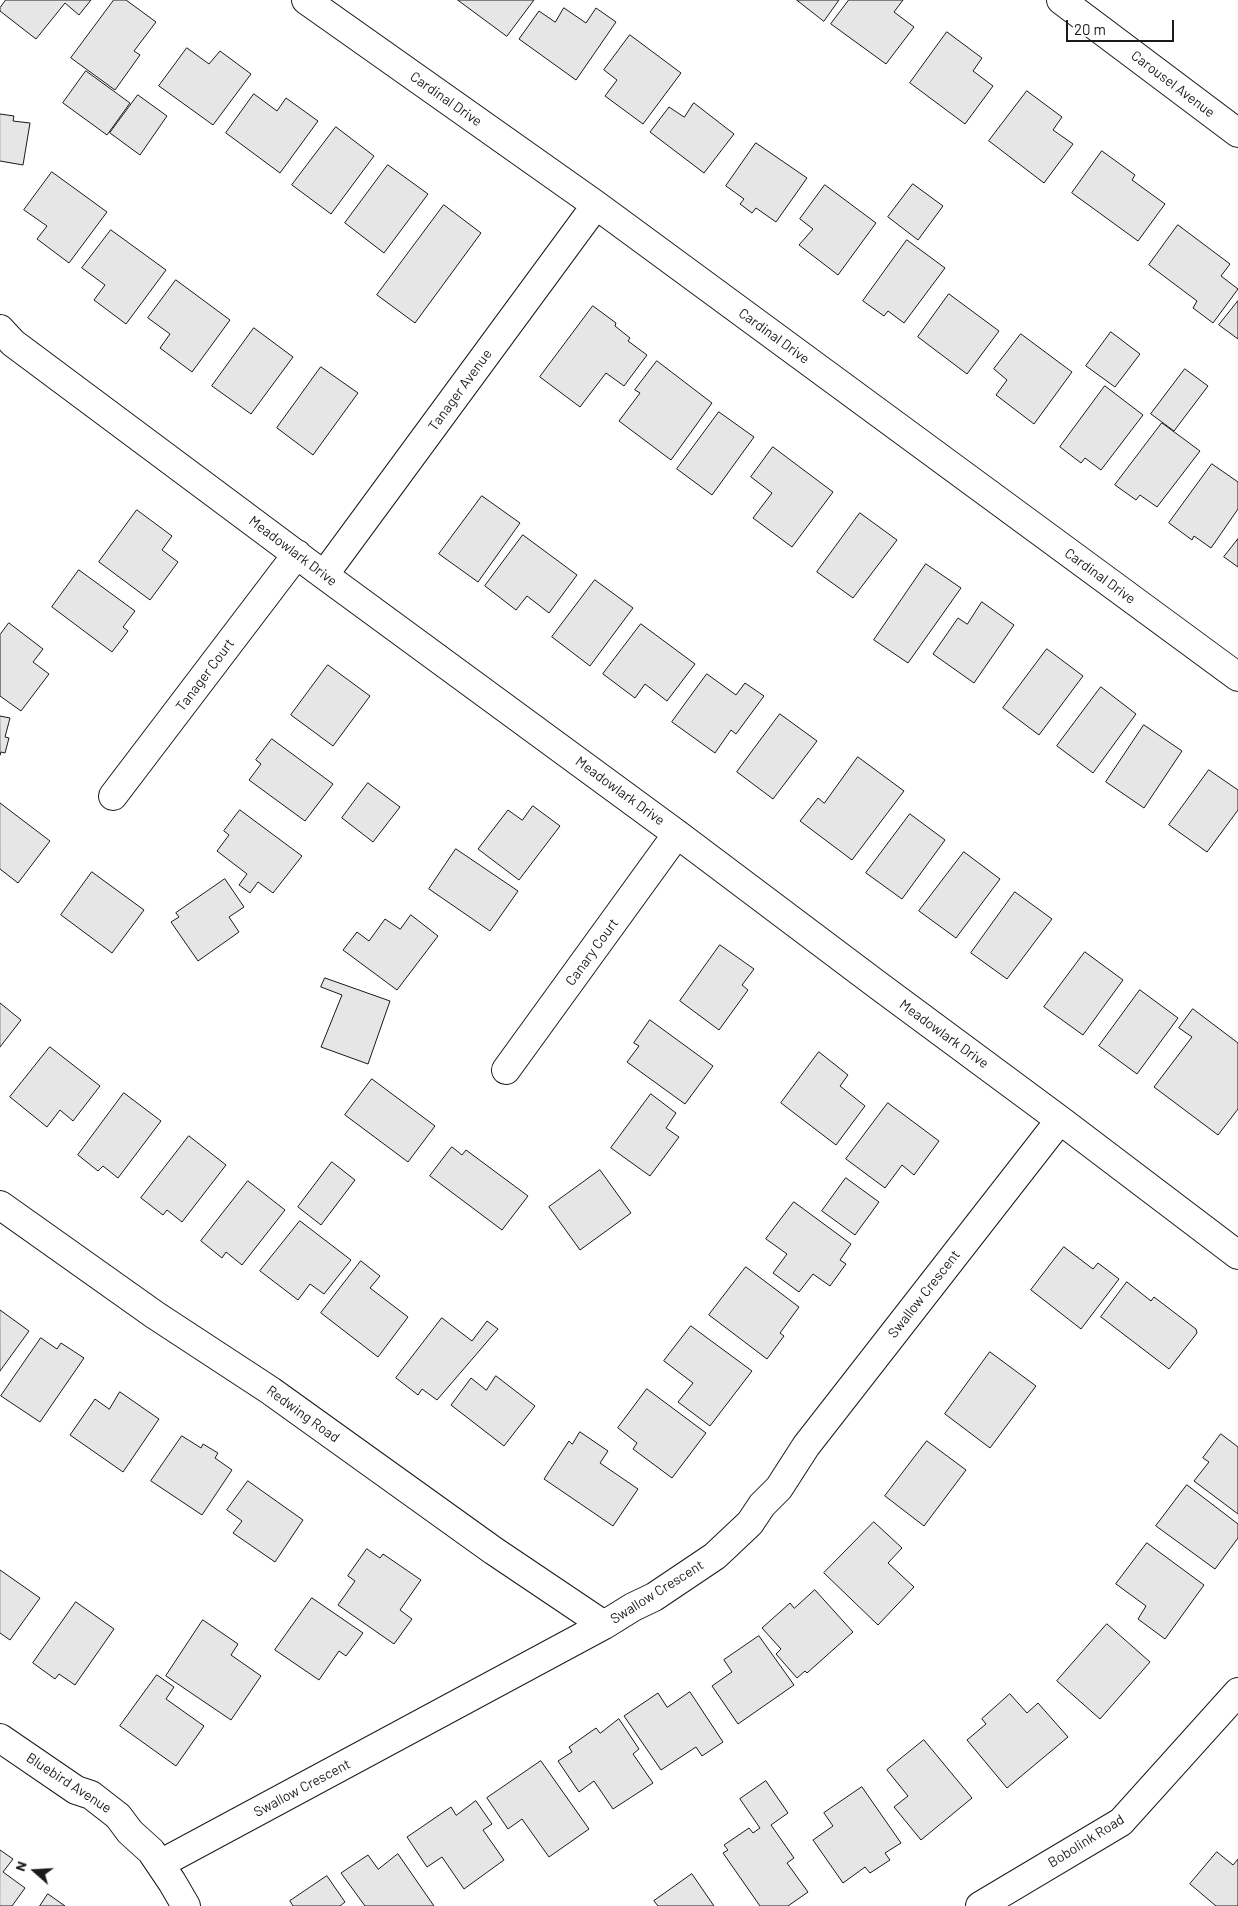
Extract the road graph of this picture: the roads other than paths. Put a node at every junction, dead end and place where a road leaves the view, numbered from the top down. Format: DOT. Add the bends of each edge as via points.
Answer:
graph roads {
  1 [pos="306,0"];
  2 [pos="1060,0"];
  3 [pos="1238,132"];
  4 [pos="596,205"];
  5 [pos="0,329"];
  6 [pos="297,554"];
  7 [pos="324,575"];
  8 [pos="1238,677"];
  9 [pos="113,796"];
  10 [pos="677,834"];
  11 [pos="506,1070"];
  12 [pos="1060,1120"];
  13 [pos="0,1204"];
  14 [pos="1238,1255"];
  15 [pos="604,1625"];
  16 [pos="1238,1692"];
  17 [pos="0,1738"];
  18 [pos="160,1864"];
  19 [pos="186,1906"];
  20 [pos="980,1906"];
  1 -- 4 [label="street, Cardinal Drive"];
  2 -- 3 [label="street, Carousel Avenue"];
  4 -- 7 [label="street, Tanager Avenue"];
  4 -- 8 [label="street, Cardinal Drive"];
  5 -- 6 [label="street, Meadowlark Drive" via="13,343"];
  6 -- 7 [label="street, Meadowlark Drive"];
  6 -- 9 [label="street, Tanager Court"];
  7 -- 10 [label="street, Meadowlark Drive"];
  10 -- 11 [label="street, Canary Court"];
  10 -- 12 [label="street, Meadowlark Drive"];
  12 -- 14 [label="street, Meadowlark Drive"];
  12 -- 15 [label="street, Swallow Crescent" via="806,1446 779,1488 762,1504 750,1523 715,1556 654,1597"];
  13 -- 15 [label="street, Redwing Road"];
  15 -- 18 [label="street, Swallow Crescent"];
  16 -- 20 [label="street, Bobolink Road" via="1121,1822"];
  17 -- 18 [label="street, Bluebird Avenue" via="76,1790 91,1795 118,1816"];
  18 -- 19 [label="street, Bluebird Avenue"];
}
